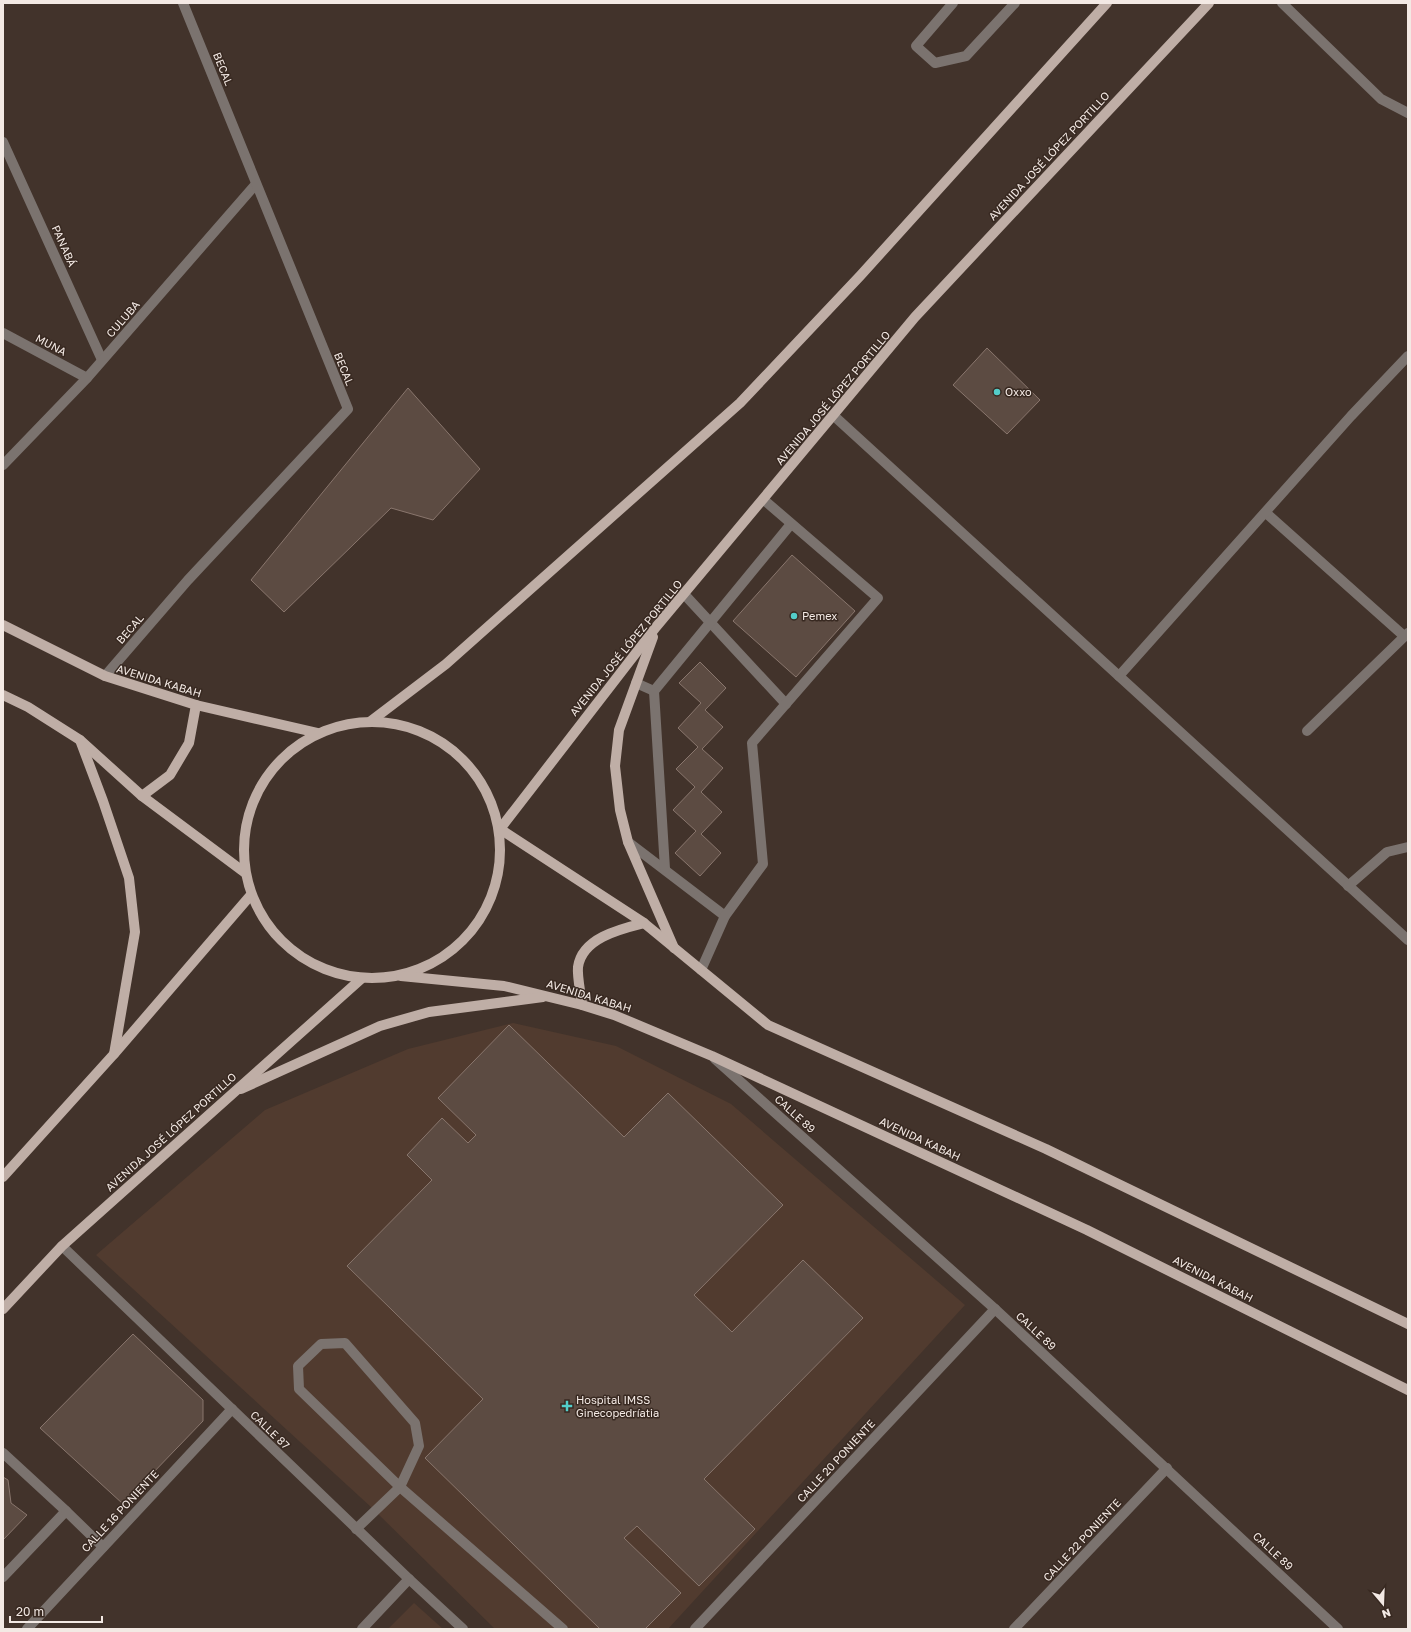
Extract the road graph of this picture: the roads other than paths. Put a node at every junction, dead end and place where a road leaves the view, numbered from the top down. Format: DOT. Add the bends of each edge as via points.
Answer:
graph roads {
  1 [pos="183,3"];
  2 [pos="953,3"];
  3 [pos="1015,3"];
  4 [pos="1107,3"];
  5 [pos="1209,3"];
  6 [pos="1282,3"];
  7 [pos="1408,113"];
  8 [pos="3,142"];
  9 [pos="256,184"];
  10 [pos="3,334"];
  11 [pos="1408,356"];
  12 [pos="102,360"];
  13 [pos="88,378"];
  14 [pos="833,415"];
  15 [pos="3,465"];
  16 [pos="764,500"];
  17 [pos="1266,513"];
  18 [pos="791,524"];
  19 [pos="684,594"];
  20 [pos="710,623"];
  21 [pos="3,626"];
  22 [pos="656,627"];
  23 [pos="1406,635"];
  24 [pos="105,676"];
  25 [pos="1119,676"];
  26 [pos="636,683"];
  27 [pos="654,691"];
  28 [pos="3,695"];
  29 [pos="786,704"];
  30 [pos="196,705"];
  31 [pos="370,721"];
  32 [pos="1307,731"];
  33 [pos="318,734"];
  34 [pos="80,740"];
  35 [pos="142,796"];
  36 [pos="500,829"];
  37 [pos="628,842"];
  38 [pos="1408,847"];
  39 [pos="665,869"];
  40 [pos="244,872"];
  41 [pos="1348,886"];
  42 [pos="250,896"];
  43 [pos="725,916"];
  44 [pos="644,922"];
  45 [pos="1408,940"];
  46 [pos="675,950"];
  47 [pos="701,970"];
  48 [pos="401,976"];
  49 [pos="361,979"];
  50 [pos="550,996"];
  51 [pos="582,1005"];
  52 [pos="114,1054"];
  53 [pos="712,1056"];
  54 [pos="232,1093"];
  55 [pos="3,1177"];
  56 [pos="62,1246"];
  57 [pos="3,1309"];
  58 [pos="995,1309"];
  59 [pos="1408,1324"];
  60 [pos="1408,1390"];
  61 [pos="232,1409"];
  62 [pos="3,1453"];
  63 [pos="1167,1468"];
  64 [pos="400,1486"];
  65 [pos="66,1511"];
  66 [pos="356,1529"];
  67 [pos="103,1547"];
  68 [pos="3,1577"];
  69 [pos="409,1579"];
  70 [pos="1336,1628"];
  71 [pos="27,1629"];
  72 [pos="362,1629"];
  73 [pos="463,1629"];
  74 [pos="563,1629"];
  75 [pos="695,1629"];
  76 [pos="1014,1629"];
  1 -- 9 [label="street, BECAL"];
  2 -- 3 [label="street" via="916,46 935,63 966,56"];
  4 -- 31 [label="main road" via="860,276 740,402 446,664"];
  5 -- 14 [label="main road, AVENIDA JOSÉ LÓPEZ PORTILLO" via="915,317"];
  6 -- 7 [label="street" via="1381,99"];
  8 -- 12 [label="street, PANABÁ"];
  9 -- 12 [label="street, CULUBA"];
  9 -- 24 [label="street, BECAL" via="348,409 188,580"];
  10 -- 13 [label="street, MUNA"];
  11 -- 17 [label="street" via="1351,416"];
  12 -- 13 [label="street, CULUBA"];
  13 -- 15 [label="street, CULUBA"];
  14 -- 16 [label="main road, AVENIDA JOSÉ LÓPEZ PORTILLO"];
  14 -- 25 [label="street"];
  16 -- 18 [label="street"];
  16 -- 19 [label="main road, AVENIDA JOSÉ LÓPEZ PORTILLO"];
  17 -- 23 [label="street"];
  17 -- 25 [label="street"];
  18 -- 20 [label="street"];
  18 -- 29 [label="street" via="878,598"];
  19 -- 20 [label="street"];
  19 -- 22 [label="main road, AVENIDA JOSÉ LÓPEZ PORTILLO"];
  20 -- 27 [label="street"];
  20 -- 29 [label="street"];
  21 -- 24 [label="main road, AVENIDA KABAH"];
  22 -- 26 [label="main road"];
  22 -- 36 [label="main road, AVENIDA JOSÉ LÓPEZ PORTILLO"];
  23 -- 32 [label="street"];
  24 -- 30 [label="main road, AVENIDA KABAH"];
  25 -- 41 [label="street"];
  26 -- 27 [label="street"];
  26 -- 37 [label="main road" via="619,730 616,766 620,810"];
  27 -- 39 [label="street"];
  28 -- 34 [label="main road" via="28,707"];
  29 -- 43 [label="street" via="752,743 763,864"];
  30 -- 33 [label="main road, AVENIDA KABAH"];
  30 -- 35 [label="main road" via="189,743 170,775"];
  31 -- 33 [label="main road"];
  31 -- 36 [label="main road" via="409,727 445,744 474,770 490,795"];
  33 -- 40 [label="main road" via="273,767 269,774 247,817"];
  34 -- 35 [label="main road"];
  34 -- 52 [label="main road" via="129,878 135,932"];
  35 -- 40 [label="main road"];
  36 -- 44 [label="main road"];
  36 -- 48 [label="main road" via="498,878 479,922 445,956"];
  37 -- 39 [label="street"];
  37 -- 46 [label="main road"];
  38 -- 41 [label="street" via="1387,852"];
  39 -- 43 [label="street"];
  40 -- 42 [label="main road"];
  41 -- 45 [label="street"];
  42 -- 49 [label="main road" via="275,937 314,966"];
  42 -- 52 [label="main road"];
  43 -- 47 [label="street"];
  44 -- 46 [label="main road"];
  44 -- 51 [label="main road" via="615,931 586,949 578,967"];
  46 -- 47 [label="main road"];
  47 -- 59 [label="main road" via="768,1025 1046,1149"];
  48 -- 49 [label="main road"];
  48 -- 50 [label="main road, AVENIDA KABAH" via="504,986"];
  49 -- 54 [label="main road, AVENIDA JOSÉ LÓPEZ PORTILLO"];
  50 -- 51 [label="main road, AVENIDA KABAH"];
  50 -- 54 [label="main road" via="429,1012 380,1026"];
  51 -- 53 [label="main road, AVENIDA KABAH" via="614,1015"];
  52 -- 55 [label="main road"];
  53 -- 58 [label="street, CALLE 89"];
  53 -- 60 [label="main road, AVENIDA KABAH" via="1087,1230"];
  54 -- 56 [label="main road, AVENIDA JOSÉ LÓPEZ PORTILLO"];
  56 -- 57 [label="main road, AVENIDA JOSÉ LÓPEZ PORTILLO"];
  56 -- 61 [label="street, CALLE 87"];
  58 -- 63 [label="street, CALLE 89"];
  58 -- 75 [label="street, CALLE 20 PONIENTE"];
  61 -- 66 [label="street, CALLE 87"];
  61 -- 67 [label="street, CALLE 16 PONIENTE"];
  62 -- 65 [label="street"];
  63 -- 70 [label="street, CALLE 89"];
  63 -- 76 [label="street, CALLE 22 PONIENTE"];
  64 -- 64 [label="street" via="419,1446 415,1423 345,1343 321,1344 298,1366 299,1389"];
  64 -- 66 [label="street"];
  64 -- 74 [label="street"];
  65 -- 67 [label="street"];
  65 -- 68 [label="street"];
  66 -- 69 [label="street, CALLE 87"];
  67 -- 71 [label="street, CALLE 16 PONIENTE"];
  69 -- 72 [label="street"];
  69 -- 73 [label="street, CALLE 87"];
}
